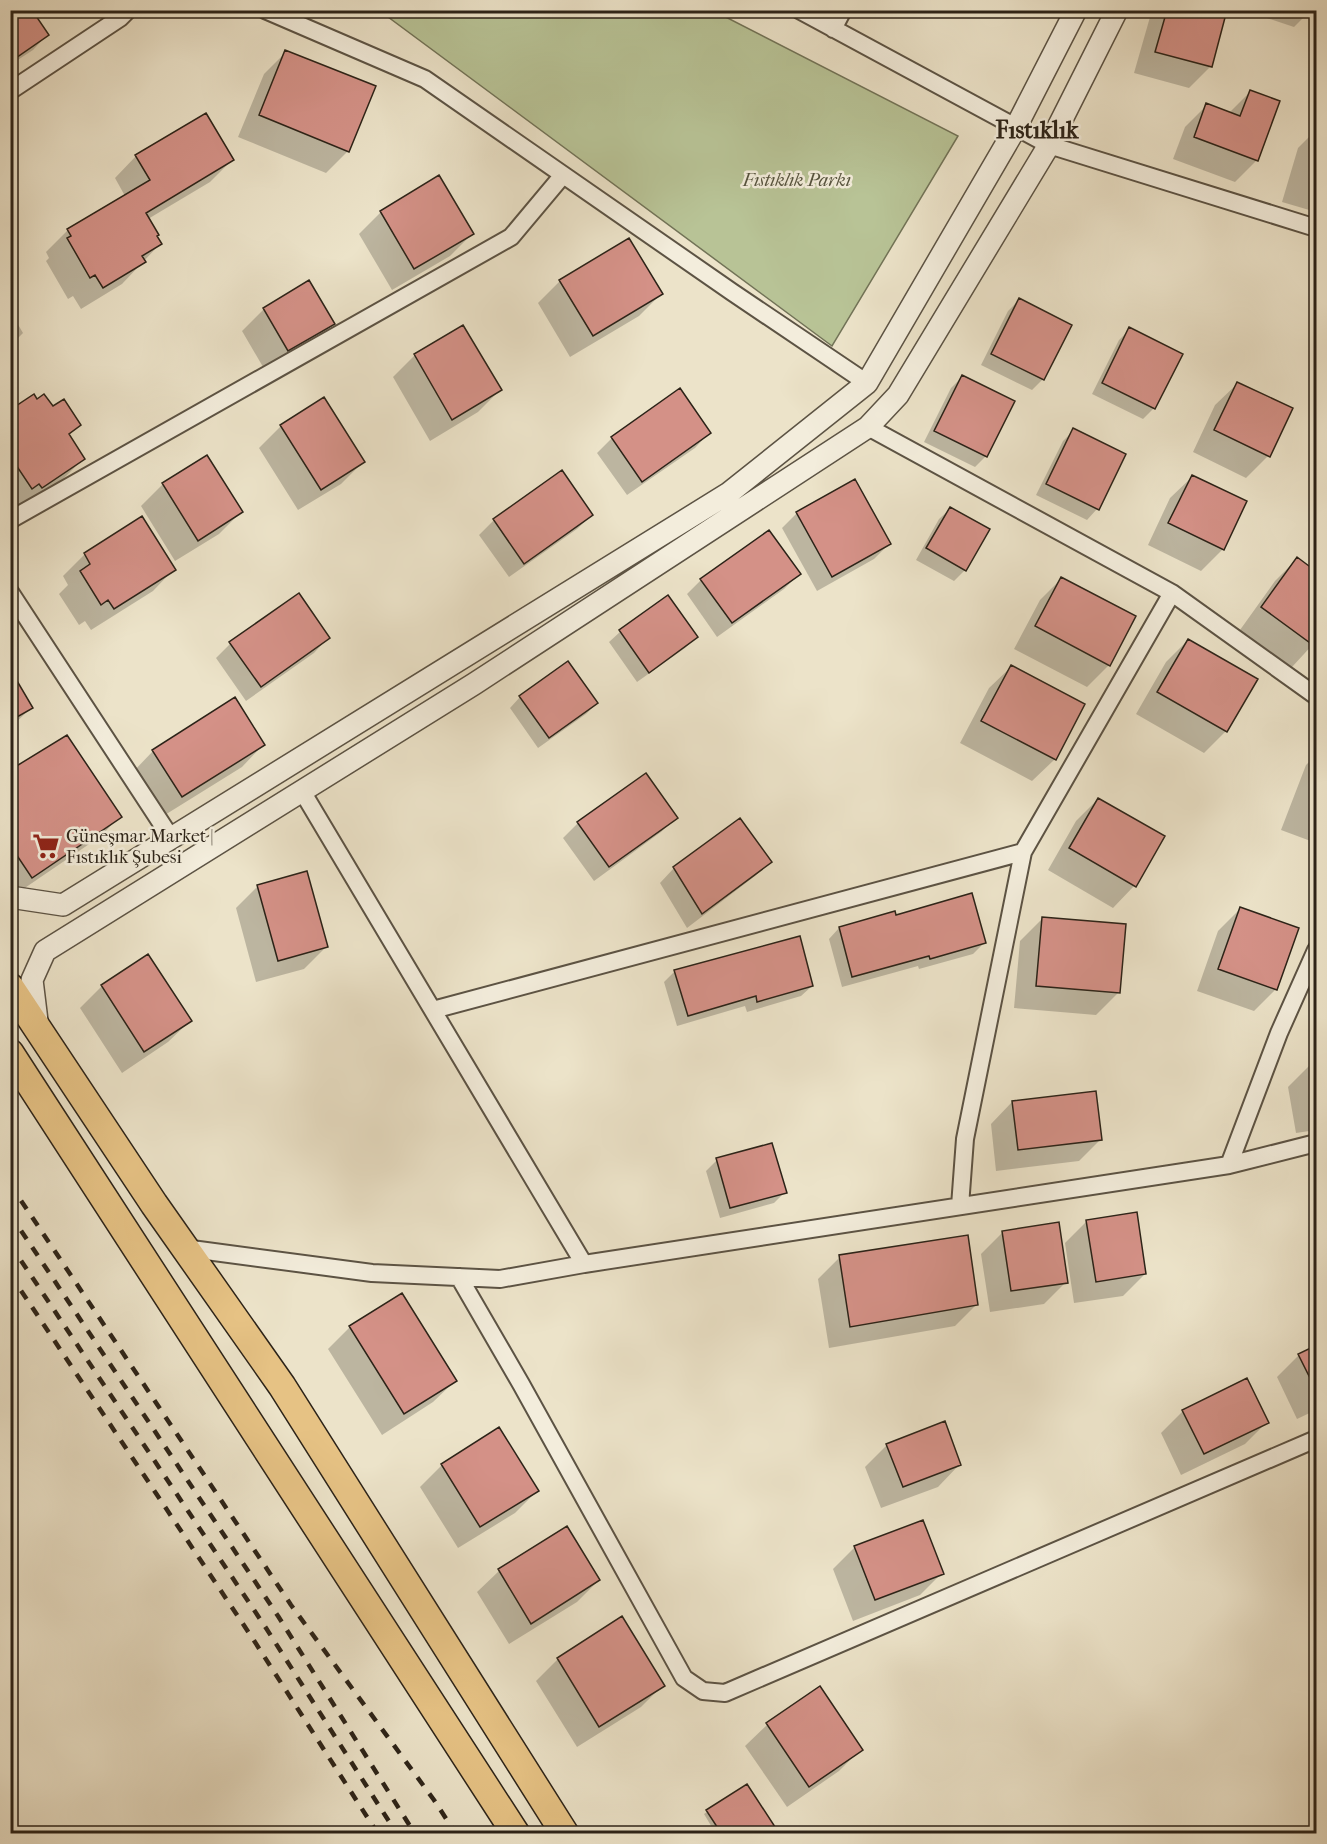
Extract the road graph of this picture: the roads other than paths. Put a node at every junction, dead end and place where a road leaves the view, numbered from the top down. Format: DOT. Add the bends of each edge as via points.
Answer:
graph roads {
  1 [pos="128,10"];
  2 [pos="265,10"];
  3 [pos="799,10"];
  4 [pos="843,10"];
  5 [pos="1076,10"];
  6 [pos="1117,10"];
  7 [pos="833,29"];
  8 [pos="10,91"];
  9 [pos="1015,129"];
  10 [pos="1049,145"];
  11 [pos="562,175"];
  12 [pos="1317,228"];
  13 [pos="867,383"];
  14 [pos="868,427"];
  15 [pos="10,520"];
  16 [pos="10,592"];
  17 [pos="1172,593"];
  18 [pos="1317,696"];
  19 [pos="302,790"];
  20 [pos="171,838"];
  21 [pos="1023,852"];
  22 [pos="10,897"];
  23 [pos="1317,950"];
  24 [pos="10,987"];
  25 [pos="433,1010"];
  26 [pos="38,1029"];
  27 [pos="10,1053"];
  28 [pos="1317,1143"];
  29 [pos="1229,1165"];
  30 [pos="960,1206"];
  31 [pos="184,1248"];
  32 [pos="584,1264"];
  33 [pos="459,1277"];
  34 [pos="1317,1439"];
  35 [pos="516,1833"];
  36 [pos="565,1833"];
  1 -- 8 [label="street"];
  2 -- 11 [label="street" via="424,79"];
  3 -- 7 [label="street"];
  4 -- 7 [label="street"];
  5 -- 9 [label="street"];
  6 -- 10 [label="street"];
  7 -- 9 [label="street"];
  9 -- 10 [label="street"];
  9 -- 13 [label="street"];
  10 -- 12 [label="street"];
  10 -- 14 [label="street" via="898,395"];
  11 -- 13 [label="street"];
  11 -- 15 [label="street" via="511,237"];
  13 -- 20 [label="street" via="729,494"];
  14 -- 17 [label="street"];
  14 -- 19 [label="street" via="474,684"];
  16 -- 20 [label="street"];
  17 -- 18 [label="street"];
  17 -- 21 [label="street"];
  19 -- 25 [label="street"];
  19 -- 26 [label="street" via="45,951 33,980"];
  20 -- 22 [label="street" via="63,905"];
  21 -- 25 [label="street"];
  21 -- 30 [label="street" via="964,1139"];
  23 -- 29 [label="street" via="1279,1033"];
  24 -- 26 [label="main road"];
  25 -- 32 [label="street"];
  26 -- 31 [label="main road"];
  27 -- 35 [label="main road"];
  28 -- 29 [label="street"];
  29 -- 30 [label="street"];
  30 -- 32 [label="street"];
  31 -- 33 [label="street" via="372,1273"];
  31 -- 36 [label="main road" via="282,1386"];
  32 -- 33 [label="street" via="500,1279"];
  33 -- 34 [label="street" via="684,1678 703,1691 725,1693"];
}
